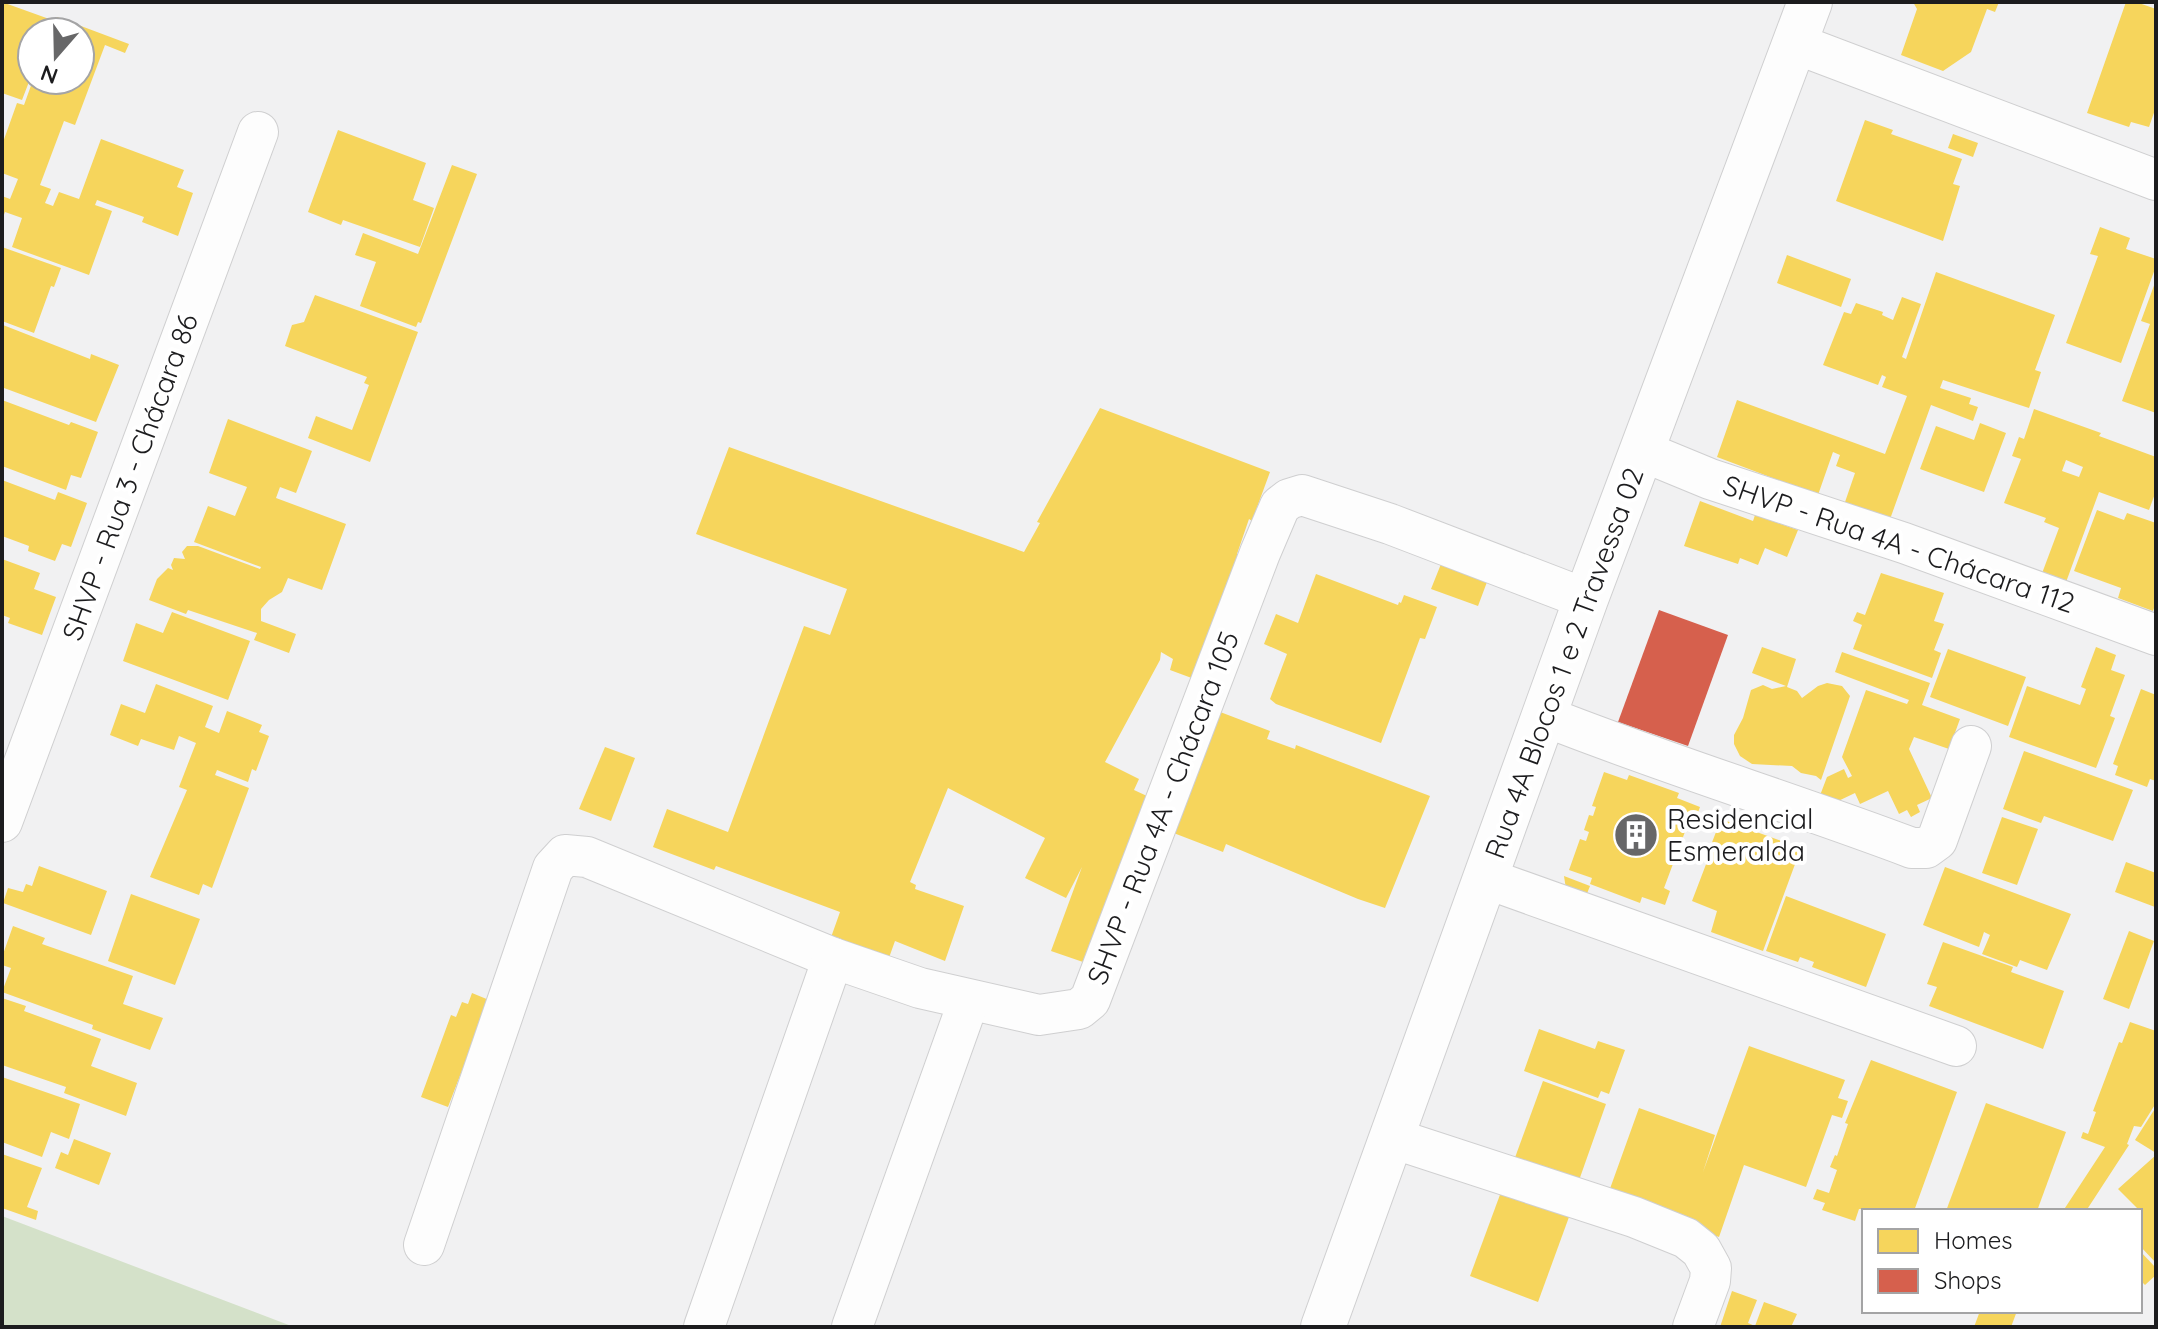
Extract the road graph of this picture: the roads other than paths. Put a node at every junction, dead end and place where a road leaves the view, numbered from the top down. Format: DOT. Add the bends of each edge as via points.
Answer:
graph roads {
  1 [pos="1810,2"];
  2 [pos="1794,43"];
  3 [pos="258,132"];
  4 [pos="2156,180"];
  5 [pos="1642,451"];
  6 [pos="1586,599"];
  7 [pos="2156,635"];
  8 [pos="1544,716"];
  9 [pos="1971,746"];
  10 [pos="2,822"];
  11 [pos="1485,878"];
  12 [pos="833,958"];
  13 [pos="969,1000"];
  14 [pos="1956,1046"];
  15 [pos="1392,1138"];
  16 [pos="424,1245"];
  17 [pos="704,1327"];
  18 [pos="852,1327"];
  19 [pos="1323,1327"];
  20 [pos="1693,1327"];
  1 -- 2 [label="street, Rua 4A Blocos 1 e 2 Travessa 02"];
  2 -- 4 [label="street"];
  2 -- 5 [label="street, Rua 4A Blocos 1 e 2 Travessa 02"];
  3 -- 10 [label="street, SHVP - Rua 3 - Chácara 86"];
  5 -- 6 [label="street, Rua 4A Blocos 1 e 2 Travessa 02"];
  5 -- 7 [label="street, SHVP - Rua 4A - Chácara 112"];
  6 -- 8 [label="street, Rua 4A Blocos 1 e 2 Travessa 02"];
  6 -- 13 [label="street, SHVP - Rua 4A - Chácara 105" via="1319,500 1302,495 1289,499 1280,506 1260,553 1090,1000 1079,1009 1039,1015"];
  8 -- 9 [label="street" via="1912,848 1926,848 1937,840"];
  8 -- 11 [label="street, Rua 4A Blocos 1 e 2 Travessa 02"];
  11 -- 14 [label="street"];
  11 -- 15 [label="street, Rua 4A Blocos 1 e 2 Travessa 02"];
  12 -- 13 [label="street, SHVP - Rua 4A - Chácara 105"];
  12 -- 16 [label="street, SHVP - Rua 4A - Chácara 105" via="587,857 565,855 553,868"];
  12 -- 17 [label="street"];
  13 -- 18 [label="street"];
  15 -- 19 [label="street, Rua 4A Blocos 1 e 2 Travessa 02"];
  15 -- 20 [label="street" via="1686,1238 1711,1268"];
}
